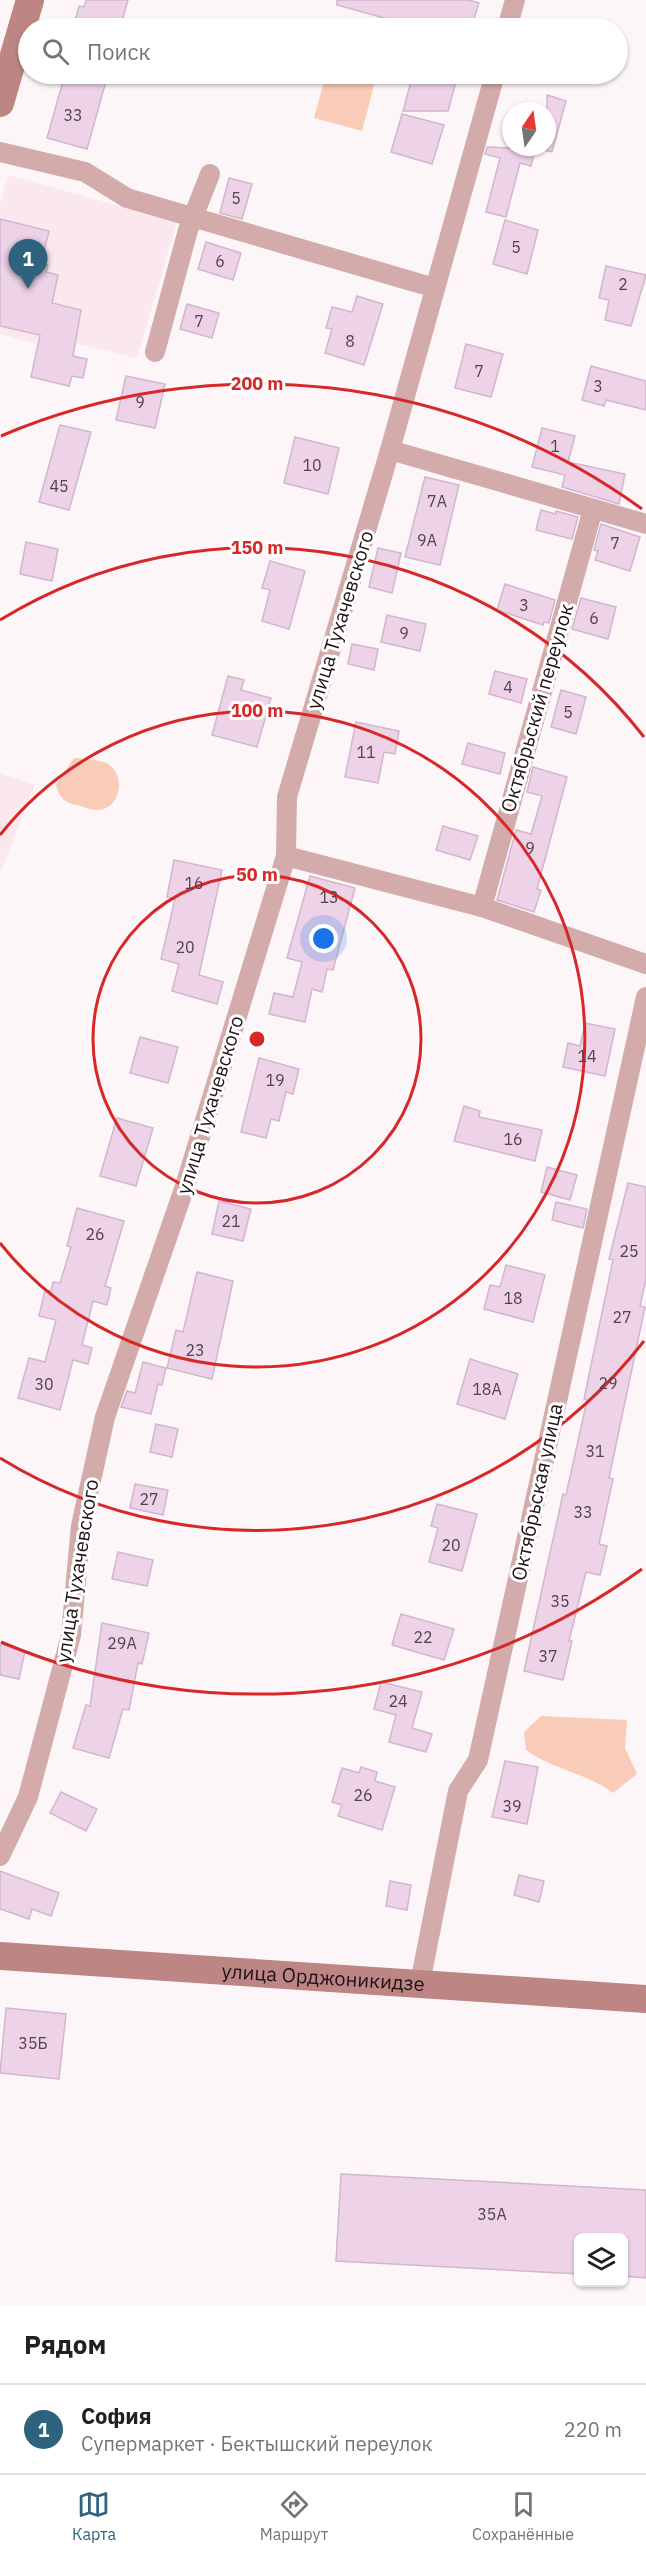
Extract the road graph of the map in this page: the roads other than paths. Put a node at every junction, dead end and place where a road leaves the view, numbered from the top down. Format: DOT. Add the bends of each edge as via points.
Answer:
graph roads {
  1 [pos="30,0"];
  2 [pos="515,0"];
  3 [pos="25,18"];
  4 [pos="510,18"];
  5 [pos="18,42"];
  6 [pos="492,84"];
  7 [pos="0,104"];
  8 [pos="0,153"];
  9 [pos="210,174"];
  10 [pos="194,219"];
  11 [pos="435,288"];
  12 [pos="155,352"];
  13 [pos="390,450"];
  14 [pos="593,509"];
  15 [pos="646,524"];
  16 [pos="286,856"];
  17 [pos="482,907"];
  18 [pos="646,964"];
  19 [pos="646,997"];
  20 [pos="0,1856"];
  21 [pos="0,1956"];
  22 [pos="420,1983"];
  23 [pos="646,2000"];
  1 -- 3 [label="main road"];
  2 -- 4 [label="street"];
  5 -- 7 [label="main road"];
  6 -- 11 [label="street, улица Тухачевского"];
  8 -- 10 [label="street" via="85,172 127,198"];
  9 -- 10 [label="street"];
  10 -- 11 [label="street"];
  10 -- 12 [label="street"];
  11 -- 13 [label="street, улица Тухачевского"];
  13 -- 14 [label="street"];
  13 -- 16 [label="street, улица Тухачевского" via="287,797"];
  14 -- 15 [label="street"];
  14 -- 17 [label="street, Октябрьский переулок"];
  16 -- 17 [label="street"];
  16 -- 20 [label="street, улица Тухачевского" via="185,1186 105,1417 81,1526 71,1635 28,1797"];
  17 -- 18 [label="street"];
  19 -- 22 [label="street, Октябрьская улица" via="478,1760 458,1791"];
  21 -- 22 [label="main road, улица Орджоникидзе"];
  22 -- 23 [label="main road, улица Орджоникидзе"];
}
